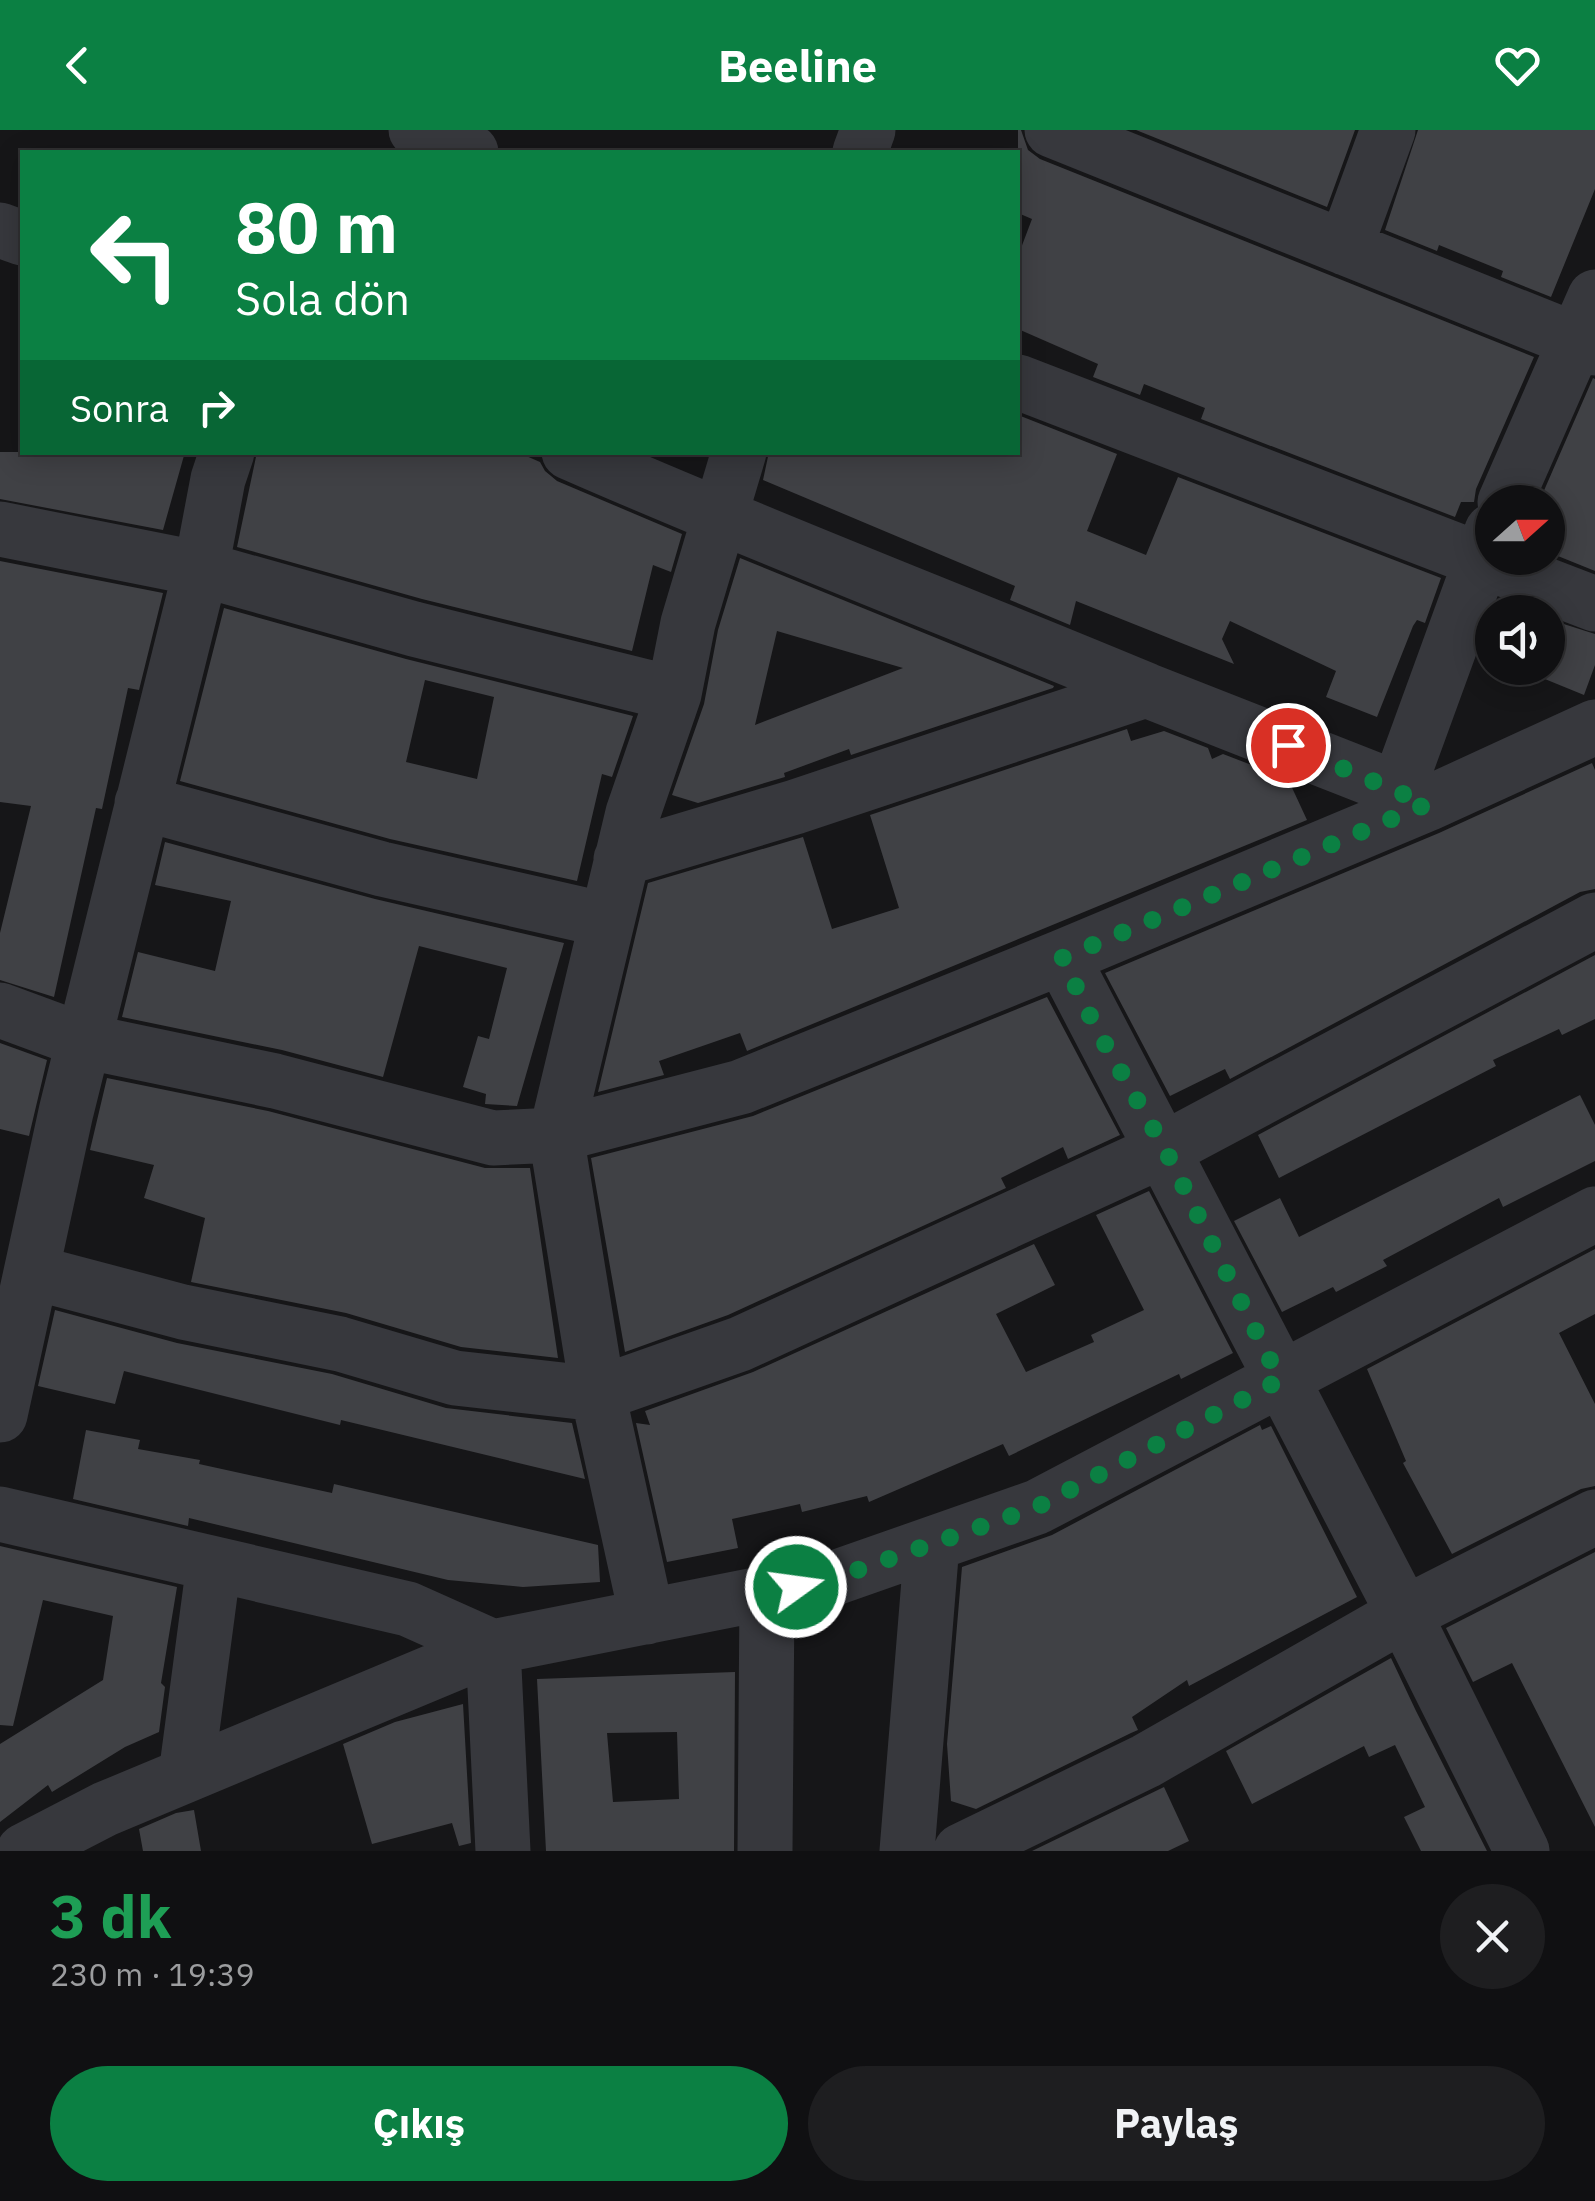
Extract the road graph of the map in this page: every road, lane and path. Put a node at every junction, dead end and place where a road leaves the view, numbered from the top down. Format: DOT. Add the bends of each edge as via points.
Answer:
graph roads {
  1 [pos="416,130"];
  2 [pos="1052,130"];
  3 [pos="1388,130"];
  4 [pos="1112,142"];
  5 [pos="466,150"];
  6 [pos="1346,248"];
  7 [pos="1589,329"];
  8 [pos="1020,383"];
  9 [pos="226,455"];
  10 [pos="576,455"];
  11 [pos="738,455"];
  12 [pos="1513,485"];
  13 [pos="719,518"];
  14 [pos="0,530"];
  15 [pos="1475,542"];
  16 [pos="201,570"];
  17 [pos="1477,575"];
  18 [pos="1540,575"];
  19 [pos="1595,604"];
  20 [pos="1146,690"];
  21 [pos="674,694"];
  22 [pos="1595,728"];
  23 [pos="1412,796"];
  24 [pos="142,804"];
  25 [pos="622,859"];
  26 [pos="606,920"];
  27 [pos="1595,920"];
  28 [pos="1062,958"];
  29 [pos="0,1010"];
  30 [pos="84,1040"];
  31 [pos="556,1135"];
  32 [pos="1165,1149"];
  33 [pos="1595,1214"];
  34 [pos="32,1272"];
  35 [pos="1280,1380"];
  36 [pos="598,1394"];
  37 [pos="0,1415"];
  38 [pos="0,1514"];
  39 [pos="1595,1517"];
  40 [pos="932,1544"];
  41 [pos="214,1564"];
  42 [pos="767,1593"];
  43 [pos="1404,1614"];
  44 [pos="647,1617"];
  45 [pos="494,1646"];
  46 [pos="186,1775"];
  47 [pos="24,1851"];
  48 [pos="503,1851"];
  49 [pos="765,1851"];
  50 [pos="907,1851"];
  51 [pos="961,1851"];
  52 [pos="1522,1851"];
  1 -- 5 [label="street"];
  2 -- 4 [label="street"];
  3 -- 6 [label="street"];
  4 -- 6 [label="street"];
  6 -- 7 [label="street"];
  7 -- 12 [label="street"];
  8 -- 15 [label="street"];
  9 -- 16 [label="street"];
  10 -- 13 [label="street"];
  11 -- 13 [label="street"];
  13 -- 20 [label="street"];
  13 -- 21 [label="street"];
  14 -- 16 [label="street"];
  16 -- 21 [label="street"];
  16 -- 24 [label="street"];
  17 -- 23 [label="street"];
  18 -- 19 [label="street"];
  20 -- 23 [label="street"];
  20 -- 25 [label="street"];
  21 -- 25 [label="street"];
  22 -- 23 [label="street"];
  23 -- 28 [label="street"];
  24 -- 26 [label="street"];
  24 -- 30 [label="street"];
  25 -- 26 [label="street"];
  26 -- 31 [label="street"];
  27 -- 32 [label="street"];
  28 -- 31 [label="street" via="741,1087"];
  28 -- 32 [label="street"];
  29 -- 30 [label="street"];
  30 -- 31 [label="street" via="494,1138"];
  30 -- 34 [label="street"];
  31 -- 36 [label="street"];
  32 -- 35 [label="street"];
  32 -- 36 [label="street" via="740,1344"];
  33 -- 35 [label="street"];
  34 -- 36 [label="street" via="340,1344 455,1378"];
  34 -- 37 [label="street"];
  35 -- 40 [label="street" via="1037,1507"];
  35 -- 43 [label="street"];
  36 -- 44 [label="street"];
  38 -- 41 [label="street"];
  39 -- 43 [label="street"];
  40 -- 42 [label="street" via="826,1581"];
  40 -- 50 [label="street"];
  41 -- 45 [label="street" via="408,1610"];
  41 -- 46 [label="street"];
  42 -- 44 [label="street"];
  42 -- 49 [label="street"];
  43 -- 51 [label="street" via="1146,1761"];
  43 -- 52 [label="street"];
  44 -- 45 [label="street"];
  45 -- 46 [label="street"];
  45 -- 48 [label="street"];
  46 -- 47 [label="street"];
}
